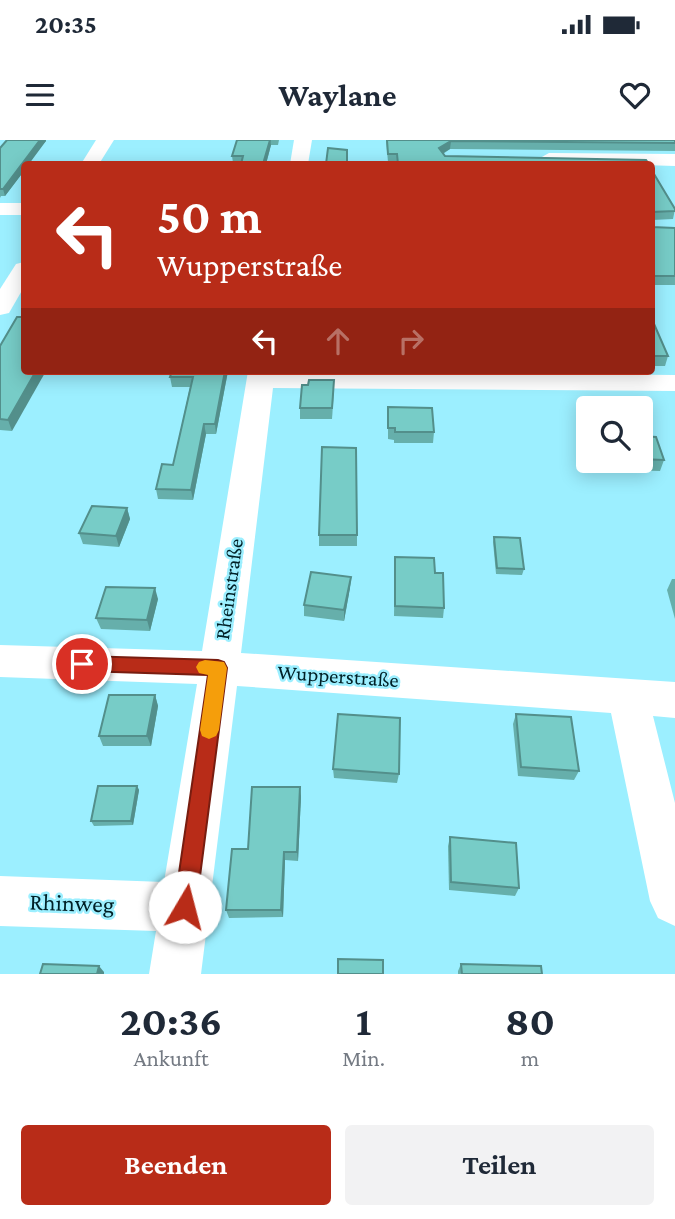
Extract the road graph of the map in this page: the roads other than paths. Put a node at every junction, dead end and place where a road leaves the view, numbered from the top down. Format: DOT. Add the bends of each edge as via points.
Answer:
graph roads {
  1 [pos="105,140"];
  2 [pos="303,140"];
  3 [pos="661,140"];
  4 [pos="530,158"];
  5 [pos="675,159"];
  6 [pos="92,161"];
  7 [pos="300,161"];
  8 [pos="0,209"];
  9 [pos="21,209"];
  10 [pos="21,275"];
  11 [pos="0,308"];
  12 [pos="261,376"];
  13 [pos="536,376"];
  14 [pos="675,383"];
  15 [pos="0,661"];
  16 [pos="218,668"];
  17 [pos="628,697"];
  18 [pos="675,700"];
  19 [pos="0,901"];
  20 [pos="675,901"];
  21 [pos="185,907"];
  22 [pos="175,974"];
  1 -- 6 [label="street"];
  2 -- 7 [label="street"];
  3 -- 5 [label="street"];
  4 -- 5 [label="street"];
  8 -- 9 [label="street"];
  10 -- 11 [label="street"];
  12 -- 13 [label="street"];
  12 -- 16 [label="street, Rheinstraße"];
  13 -- 14 [label="street"];
  15 -- 16 [label="street, Wupperstraße"];
  16 -- 17 [label="street, Wupperstraße"];
  16 -- 21 [label="street, Rheinstraße"];
  17 -- 18 [label="street, Wupperstraße"];
  17 -- 20 [label="street"];
  19 -- 21 [label="street, Rhinweg"];
  21 -- 22 [label="street, Rheinstraße"];
}
